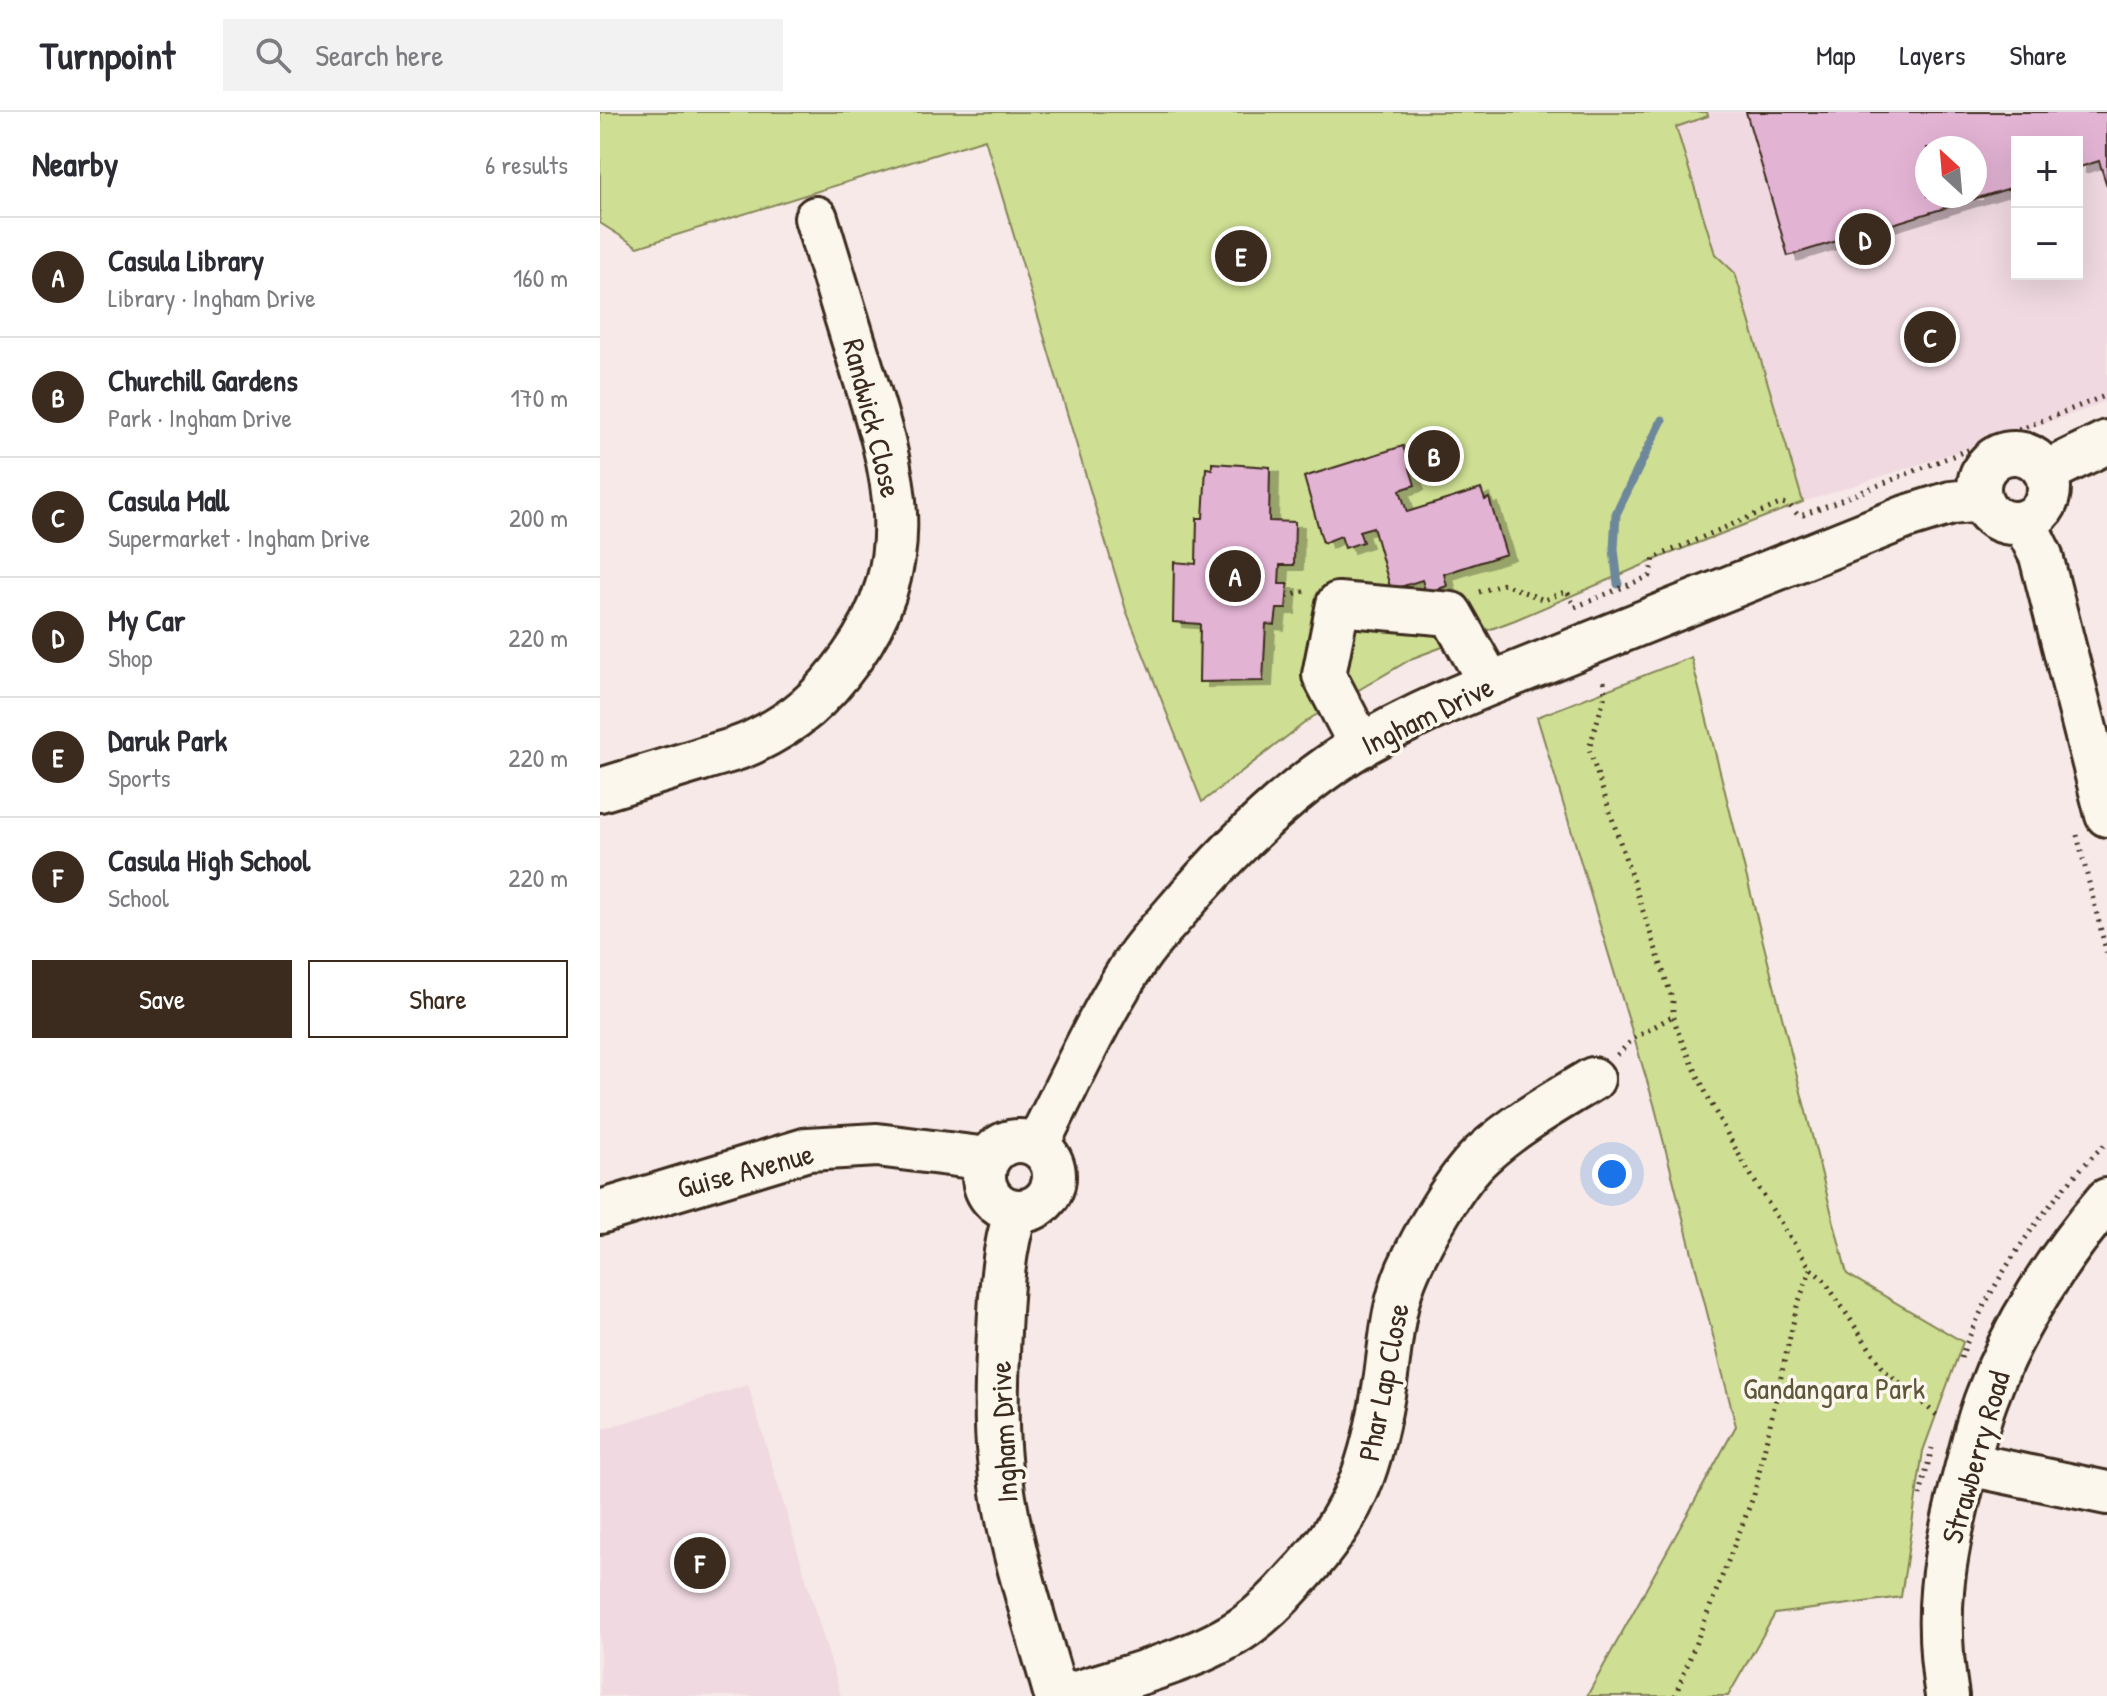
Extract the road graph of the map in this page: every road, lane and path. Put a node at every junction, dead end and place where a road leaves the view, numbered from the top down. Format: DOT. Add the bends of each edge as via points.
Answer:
graph roads {
  1 [pos="816,218"];
  2 [pos="2107,395"];
  3 [pos="2107,442"];
  4 [pos="2046,472"];
  5 [pos="1980,500"];
  6 [pos="2024,522"];
  7 [pos="1615,591"];
  8 [pos="1604,681"];
  9 [pos="1490,683"];
  10 [pos="1361,746"];
  11 [pos="601,787"];
  12 [pos="2107,815"];
  13 [pos="1671,1017"];
  14 [pos="1593,1079"];
  15 [pos="1037,1145"];
  16 [pos="988,1159"];
  17 [pos="2107,1200"];
  18 [pos="1016,1211"];
  19 [pos="600,1212"];
  20 [pos="1811,1269"];
  21 [pos="1940,1418"];
  22 [pos="1968,1464"];
  23 [pos="2107,1493"];
  24 [pos="1056,1696"];
  25 [pos="1066,1696"];
  26 [pos="1675,1696"];
  27 [pos="1947,1696"];
  1 -- 11 [label="street, Randwick Close" via="892,471 898,519 881,603 839,675 815,704 781,727 749,744"];
  2 -- 7 [label="path" via="1803,515 1782,503 1654,558 1650,576"];
  3 -- 4 [label="street"];
  4 -- 5 [label="street" via="2032,457 2003,455 1983,472"];
  4 -- 6 [label="street" via="2047,502"];
  5 -- 6 [label="street" via="2001,521"];
  5 -- 9 [label="street, Ingham Drive" via="1906,517"];
  6 -- 12 [label="street" via="2041,556"];
  8 -- 13 [label="path" via="1589,749 1673,1001"];
  9 -- 10 [label="street, Ingham Drive"];
  9 -- 10 [label="street" via="1451,614 1338,604 1324,675"];
  10 -- 15 [label="street, Ingham Drive" via="1260,824 1200,882 1139,956 1095,1028"];
  13 -- 14 [label="path" via="1633,1039"];
  13 -- 20 [label="path" via="1748,1174"];
  14 -- 25 [label="street, Phar Lap Close" via="1481,1155 1440,1210 1407,1271 1392,1320 1366,1471 1348,1513 1316,1558 1245,1627 1201,1651"];
  15 -- 16 [label="street" via="1008,1142"];
  15 -- 18 [label="street" via="1051,1160 1054,1182 1038,1206"];
  16 -- 18 [label="street" via="986,1188 998,1205"];
  16 -- 19 [label="street, Guise Avenue" via="877,1145 808,1149"];
  17 -- 22 [label="street, Strawberry Road" via="2052,1274 2009,1347 1986,1398"];
  18 -- 24 [label="street, Ingham Drive" via="1001,1289 999,1460 1012,1537"];
  20 -- 21 [label="path" via="1824,1280 1884,1370"];
  20 -- 26 [label="path" via="1797,1306 1754,1495"];
  22 -- 23 [label="street"];
  22 -- 27 [label="street, Strawberry Road" via="1940,1594 1940,1653"];
}
